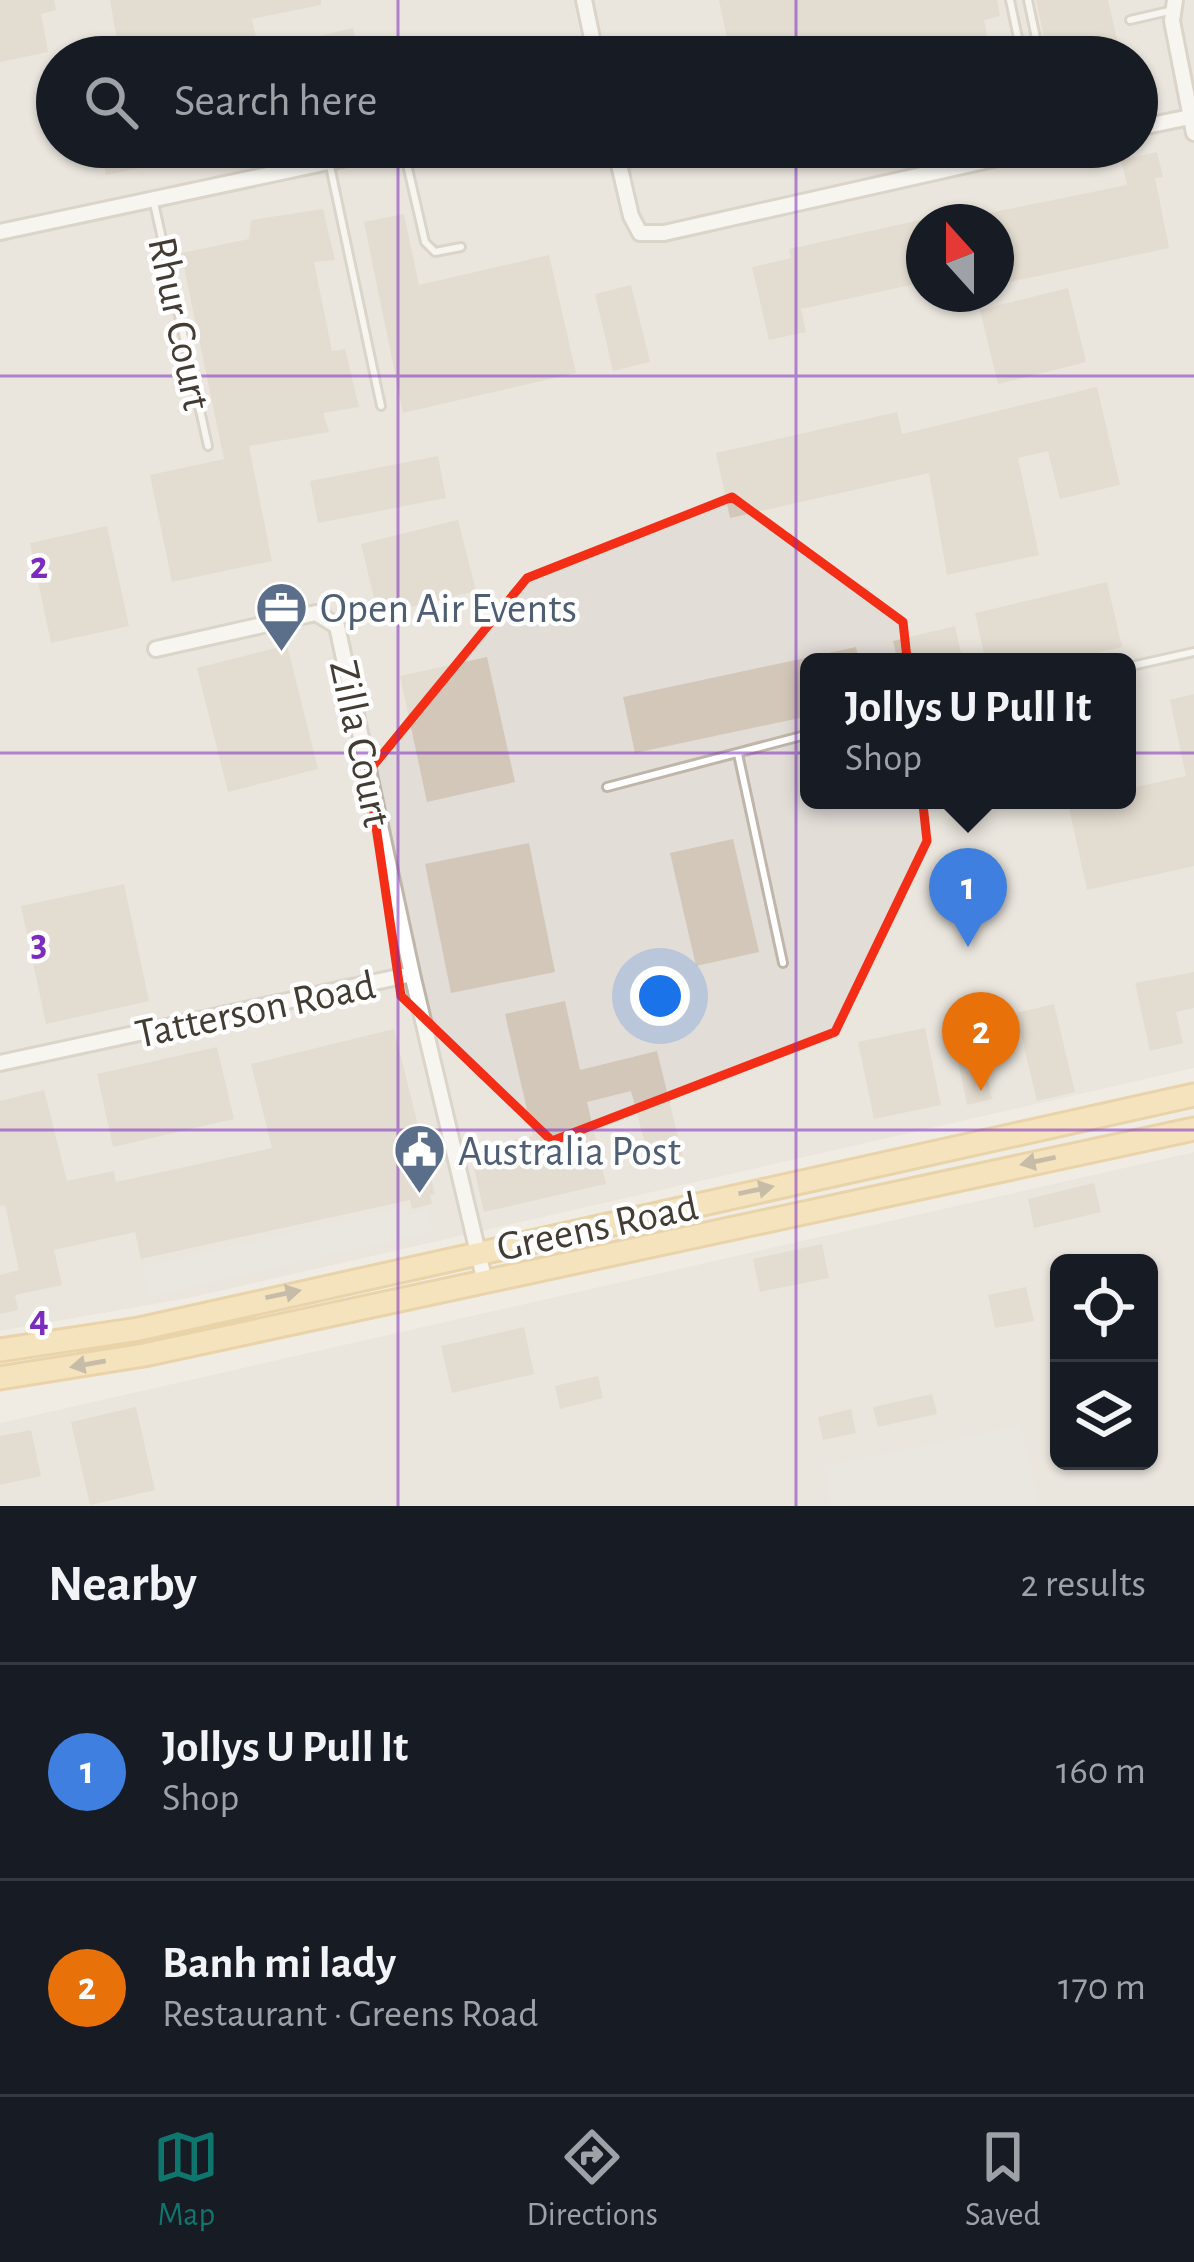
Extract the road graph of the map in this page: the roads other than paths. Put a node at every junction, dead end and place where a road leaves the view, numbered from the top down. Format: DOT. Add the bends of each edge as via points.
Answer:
graph roads {
  1 [pos="584,0"];
  2 [pos="1010,0"];
  3 [pos="1028,0"];
  4 [pos="1174,5"];
  5 [pos="1130,20"];
  6 [pos="592,36"];
  7 [pos="1018,36"];
  8 [pos="1036,36"];
  9 [pos="1192,125"];
  10 [pos="1158,127"];
  11 [pos="301,168"];
  12 [pos="330,168"];
  13 [pos="406,168"];
  14 [pos="620,168"];
  15 [pos="954,168"];
  16 [pos="154,200"];
  17 [pos="0,232"];
  18 [pos="461,247"];
  19 [pos="381,406"];
  20 [pos="208,446"];
  21 [pos="156,649"];
  22 [pos="1194,652"];
  23 [pos="1136,665"];
  24 [pos="800,737"];
  25 [pos="738,754"];
  26 [pos="607,787"];
  27 [pos="783,963"];
  28 [pos="412,974"];
  29 [pos="0,1064"];
  30 [pos="1194,1095"];
  31 [pos="1091,1117"];
  32 [pos="1194,1129"];
  33 [pos="1097,1149"];
  34 [pos="478,1251"];
  35 [pos="485,1282"];
  36 [pos="169,1322"];
  37 [pos="176,1348"];
  38 [pos="0,1350"];
  39 [pos="0,1378"];
  1 -- 6 [label="street"];
  2 -- 7 [label="lane"];
  3 -- 8 [label="lane"];
  4 -- 5 [label="lane"];
  4 -- 9 [label="street"];
  9 -- 10 [label="street"];
  11 -- 16 [label="street"];
  12 -- 19 [label="lane"];
  13 -- 18 [label="lane" via="425,242 435,252"];
  14 -- 15 [label="street" via="640,233 664,233"];
  16 -- 17 [label="street"];
  16 -- 20 [label="lane, Rhur Court"];
  21 -- 28 [label="street, Zilla Court" via="316,613 337,626"];
  22 -- 23 [label="lane"];
  24 -- 25 [label="lane"];
  25 -- 26 [label="lane"];
  25 -- 27 [label="lane"];
  28 -- 29 [label="street, Tatterson Road"];
  28 -- 34 [label="street, Tatterson Road"];
  30 -- 31 [label="main road, Greens Road"];
  31 -- 33 [label="main road"];
  34 -- 31 [label="main road, Greens Road, one-way"];
  32 -- 33 [label="main road, Greens Road"];
  33 -- 35 [label="main road, Greens Road, one-way"];
  34 -- 35 [label="street, Tatterson Road"];
  36 -- 34 [label="main road, Greens Road, one-way"];
  35 -- 37 [label="main road, Greens Road"];
  36 -- 37 [label="main road"];
  36 -- 38 [label="main road, Greens Road"];
  37 -- 39 [label="main road, Greens Road, one-way"];
}
